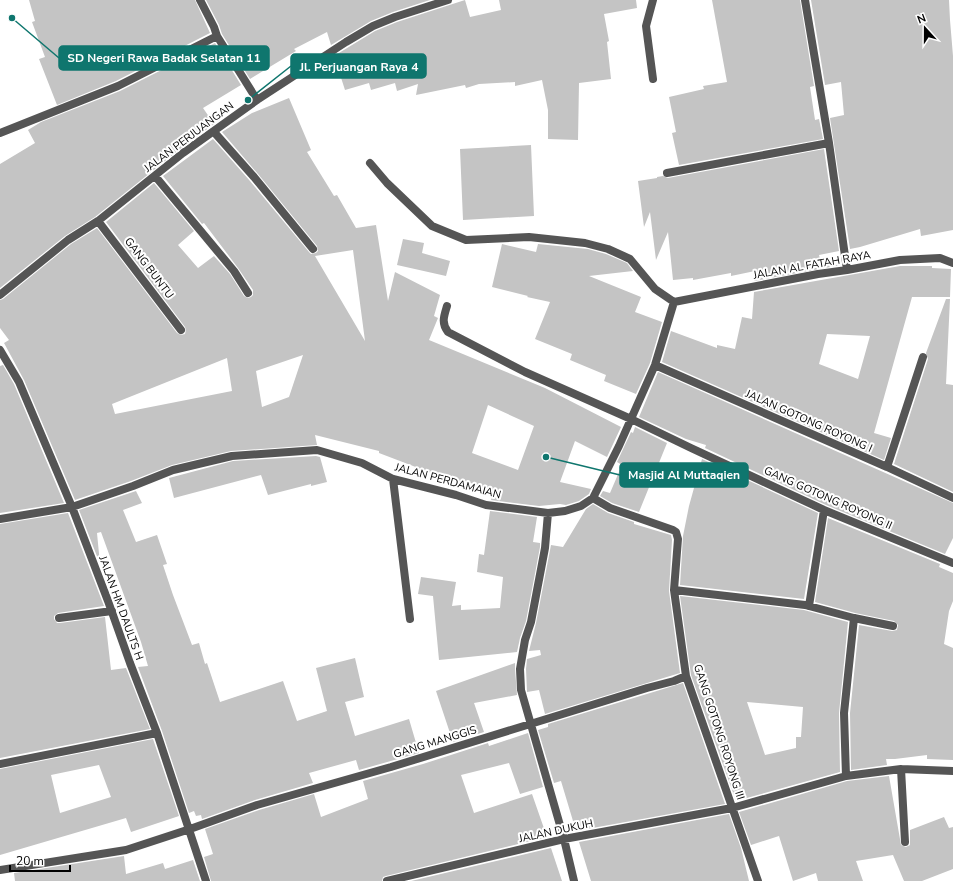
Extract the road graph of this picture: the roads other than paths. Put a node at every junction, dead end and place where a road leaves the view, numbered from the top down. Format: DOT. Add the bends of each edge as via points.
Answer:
graph roads {
  1 [pos="200,0"];
  2 [pos="448,0"];
  3 [pos="653,0"];
  4 [pos="805,0"];
  5 [pos="217,36"];
  6 [pos="653,79"];
  7 [pos="257,100"];
  8 [pos="214,132"];
  9 [pos="0,133"];
  10 [pos="829,143"];
  11 [pos="370,163"];
  12 [pos="667,173"];
  13 [pos="155,176"];
  14 [pos="98,221"];
  15 [pos="313,249"];
  16 [pos="953,263"];
  17 [pos="847,270"];
  18 [pos="248,293"];
  19 [pos="0,295"];
  20 [pos="674,302"];
  21 [pos="447,306"];
  22 [pos="182,330"];
  23 [pos="0,350"];
  24 [pos="923,357"];
  25 [pos="655,365"];
  26 [pos="631,418"];
  27 [pos="886,467"];
  28 [pos="393,479"];
  29 [pos="593,498"];
  30 [pos="953,498"];
  31 [pos="72,508"];
  32 [pos="824,510"];
  33 [pos="548,513"];
  34 [pos="0,519"];
  35 [pos="953,563"];
  36 [pos="674,590"];
  37 [pos="809,606"];
  38 [pos="112,611"];
  39 [pos="59,618"];
  40 [pos="854,618"];
  41 [pos="410,619"];
  42 [pos="892,626"];
  43 [pos="686,676"];
  44 [pos="530,724"];
  45 [pos="157,734"];
  46 [pos="0,764"];
  47 [pos="901,769"];
  48 [pos="953,771"];
  49 [pos="846,776"];
  50 [pos="732,808"];
  51 [pos="190,829"];
  52 [pos="564,839"];
  53 [pos="905,842"];
  54 [pos="0,870"];
  55 [pos="206,881"];
  56 [pos="387,881"];
  57 [pos="574,881"];
  58 [pos="758,881"];
  1 -- 5 [label="street"];
  2 -- 7 [label="street, JALAN PERJUANGAN" via="373,26"];
  3 -- 6 [label="street" via="646,26"];
  4 -- 10 [label="street"];
  5 -- 7 [label="street"];
  5 -- 9 [label="street" via="118,86"];
  7 -- 8 [label="street, JALAN PERJUANGAN"];
  8 -- 13 [label="street, JALAN PERJUANGAN"];
  8 -- 15 [label="street"];
  10 -- 12 [label="street"];
  10 -- 17 [label="street"];
  11 -- 20 [label="street" via="432,226 466,240 529,237 585,243 608,249 630,259 655,289"];
  13 -- 14 [label="street, JALAN PERJUANGAN"];
  13 -- 18 [label="street" via="234,271"];
  14 -- 19 [label="street, JALAN PERJUANGAN" via="68,240"];
  14 -- 22 [label="street, GANG BUNTU"];
  16 -- 17 [label="street, JALAN AL FATAH RAYA" via="940,258 900,260"];
  17 -- 20 [label="street, JALAN AL FATAH RAYA"];
  20 -- 25 [label="street"];
  21 -- 26 [label="street, GANG GOTONG ROYONG II" via="443,319 448,332 525,372"];
  23 -- 31 [label="street, JALAN HM DAULTS H" via="19,382"];
  24 -- 27 [label="street"];
  25 -- 26 [label="street"];
  25 -- 27 [label="street, JALAN GOTONG ROYONG I"];
  26 -- 29 [label="street"];
  26 -- 32 [label="street, GANG GOTONG ROYONG II"];
  27 -- 30 [label="street, JALAN GOTONG ROYONG I"];
  28 -- 31 [label="street, JALAN PERDAMAIAN" via="362,463 318,450 232,456 173,470"];
  28 -- 33 [label="street, JALAN PERDAMAIAN" via="486,505"];
  28 -- 41 [label="street"];
  29 -- 33 [label="street, JALAN PERDAMAIAN" via="582,506"];
  29 -- 36 [label="street, GANG GOTONG ROYONG III" via="610,508 676,532 678,538"];
  31 -- 34 [label="street, JALAN PERDAMAIAN"];
  31 -- 38 [label="street, JALAN HM DAULTS H"];
  32 -- 35 [label="street, GANG GOTONG ROYONG II"];
  32 -- 37 [label="street"];
  33 -- 44 [label="street" via="545,548 520,669 521,690"];
  36 -- 37 [label="street"];
  36 -- 43 [label="street, GANG GOTONG ROYONG III"];
  37 -- 40 [label="street"];
  38 -- 39 [label="street"];
  38 -- 45 [label="street, JALAN HM DAULTS H"];
  40 -- 42 [label="street"];
  40 -- 49 [label="street" via="844,713"];
  43 -- 44 [label="street, GANG MANGGIS"];
  43 -- 50 [label="street, GANG GOTONG ROYONG III"];
  44 -- 51 [label="street, GANG MANGGIS" via="257,805"];
  44 -- 52 [label="street"];
  45 -- 46 [label="street"];
  45 -- 51 [label="street, JALAN HM DAULTS H"];
  47 -- 48 [label="street, JALAN DUKUH"];
  47 -- 49 [label="street, JALAN DUKUH"];
  47 -- 53 [label="street"];
  49 -- 50 [label="street, JALAN DUKUH"];
  50 -- 52 [label="street, JALAN DUKUH"];
  50 -- 58 [label="street, GANG GOTONG ROYONG III"];
  51 -- 54 [label="street, GANG MANGGIS" via="126,850"];
  51 -- 55 [label="street, JALAN HM DAULTS H"];
  52 -- 56 [label="street, JALAN DUKUH"];
  52 -- 57 [label="street"];
}
